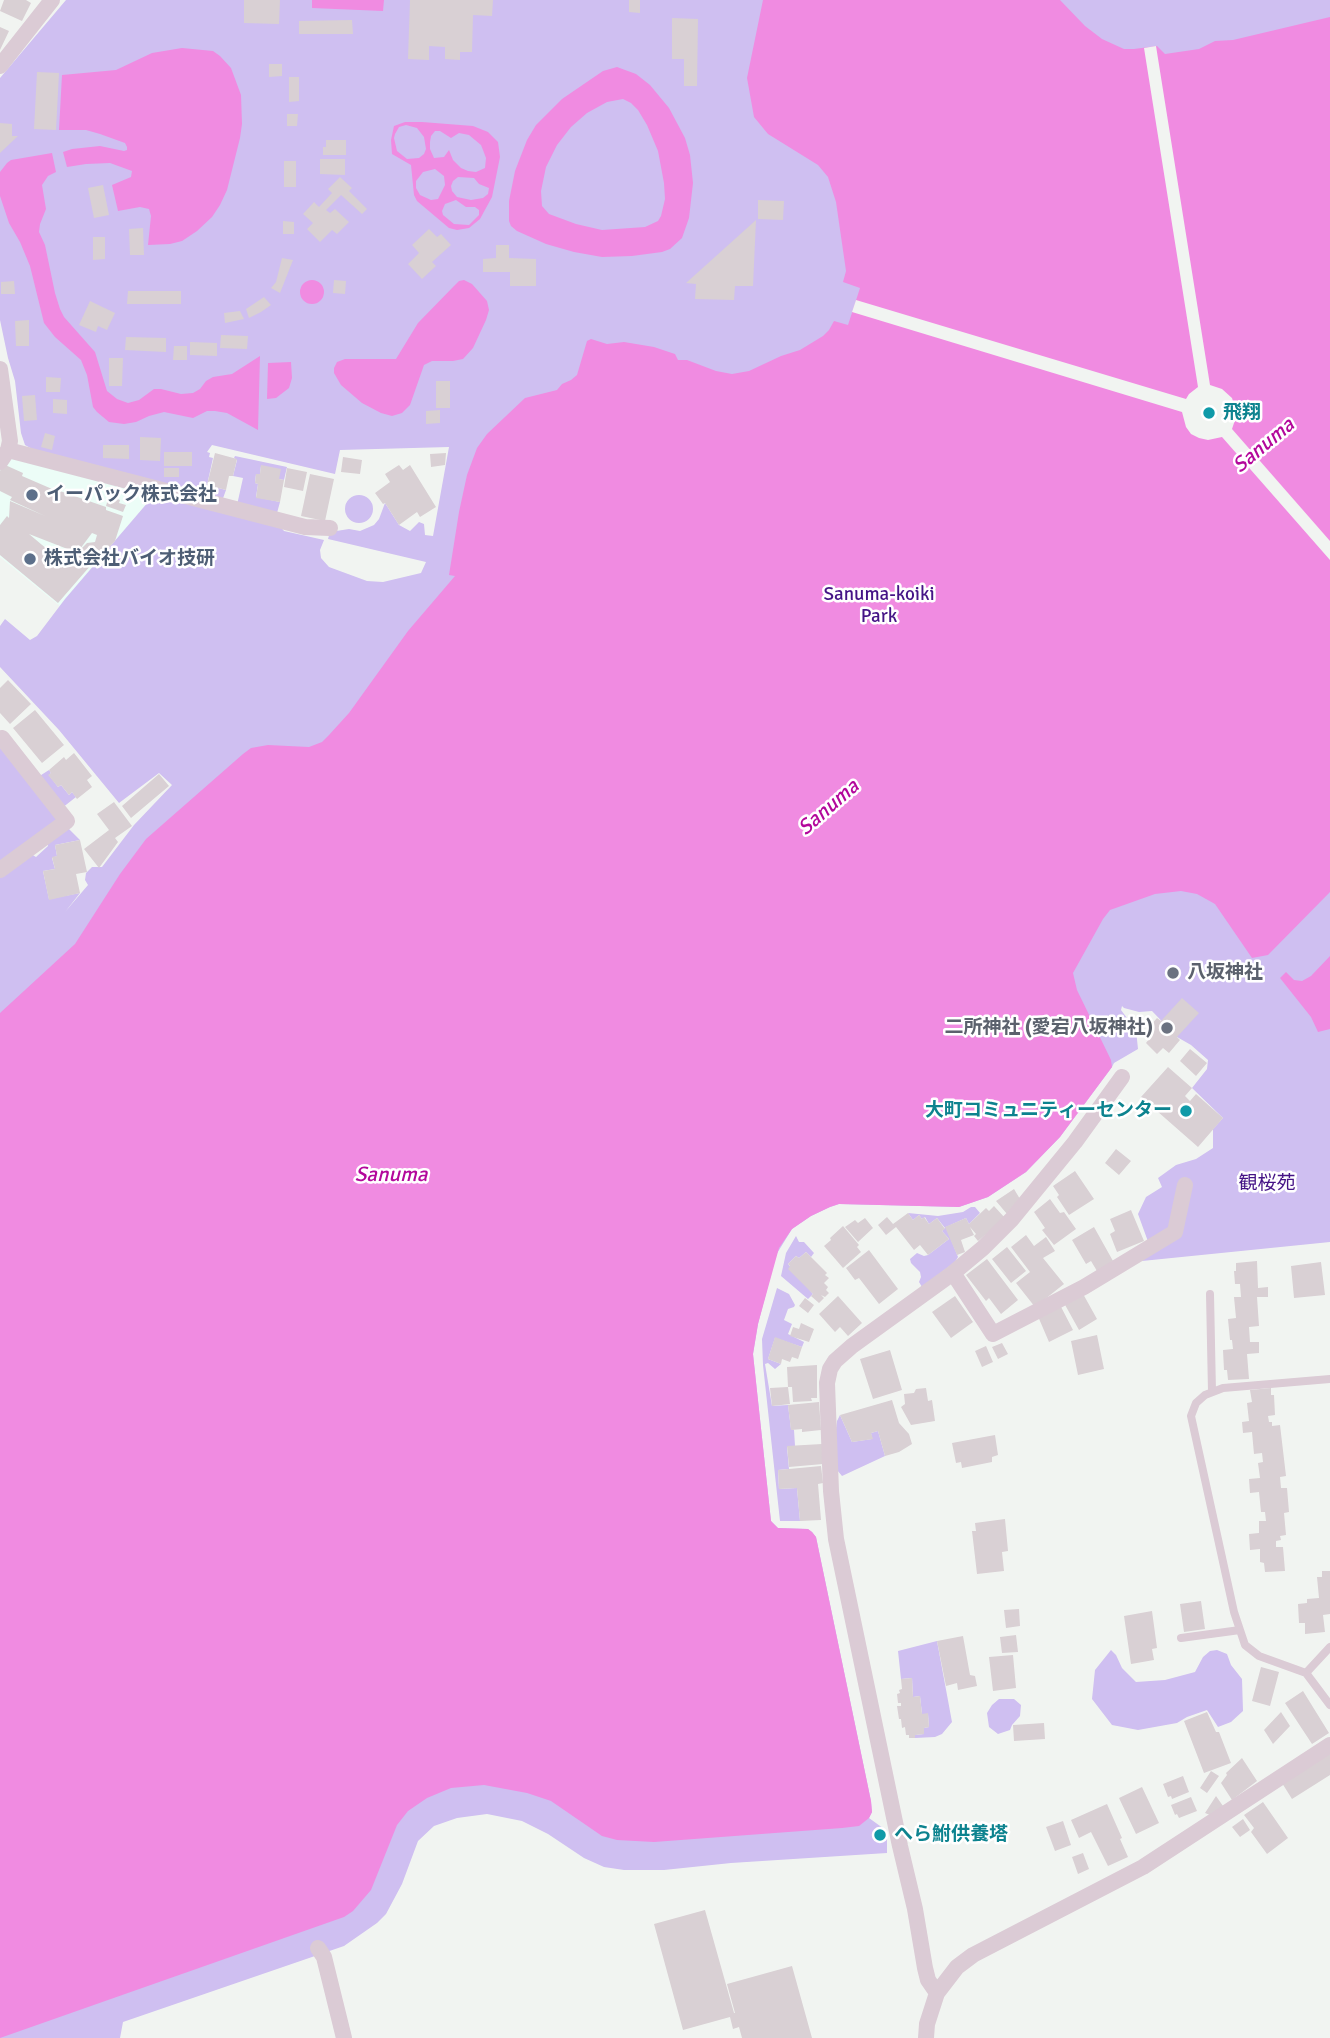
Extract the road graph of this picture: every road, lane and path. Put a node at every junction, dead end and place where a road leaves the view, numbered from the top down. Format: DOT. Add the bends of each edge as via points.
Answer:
graph roads {
  1 [pos="52,0"];
  2 [pos="0,66"];
  3 [pos="0,369"];
  4 [pos="4,456"];
  5 [pos="330,528"];
  6 [pos="2,738"];
  7 [pos="0,870"];
  8 [pos="1122,1077"];
  9 [pos="1185,1185"];
  10 [pos="953,1273"];
  11 [pos="1210,1294"];
  12 [pos="1330,1378"];
  13 [pos="1212,1392"];
  14 [pos="1240,1630"];
  15 [pos="1181,1638"];
  16 [pos="1330,1647"];
  17 [pos="1306,1673"];
  18 [pos="1330,1705"];
  19 [pos="1330,1745"];
  20 [pos="318,1948"];
  21 [pos="937,1993"];
  22 [pos="344,2038"];
  23 [pos="926,2038"];
  1 -- 2 [label="street"];
  3 -- 4 [label="street" via="9,426"];
  4 -- 5 [label="street" via="305,527"];
  6 -- 7 [label="street" via="66,821"];
  8 -- 10 [label="street" via="1012,1219"];
  9 -- 10 [label="street" via="1175,1232 993,1334"];
  10 -- 21 [label="street" via="836,1359 827,1383 836,1539 925,1968"];
  11 -- 13 [label="lane"];
  12 -- 13 [label="lane"];
  13 -- 14 [label="lane" via="1196,1403 1191,1416"];
  14 -- 15 [label="lane"];
  14 -- 17 [label="lane" via="1245,1645 1259,1656"];
  16 -- 17 [label="lane"];
  17 -- 18 [label="lane"];
  19 -- 21 [label="street" via="1143,1867 973,1955"];
  20 -- 22 [label="street"];
  21 -- 23 [label="street"];
}
